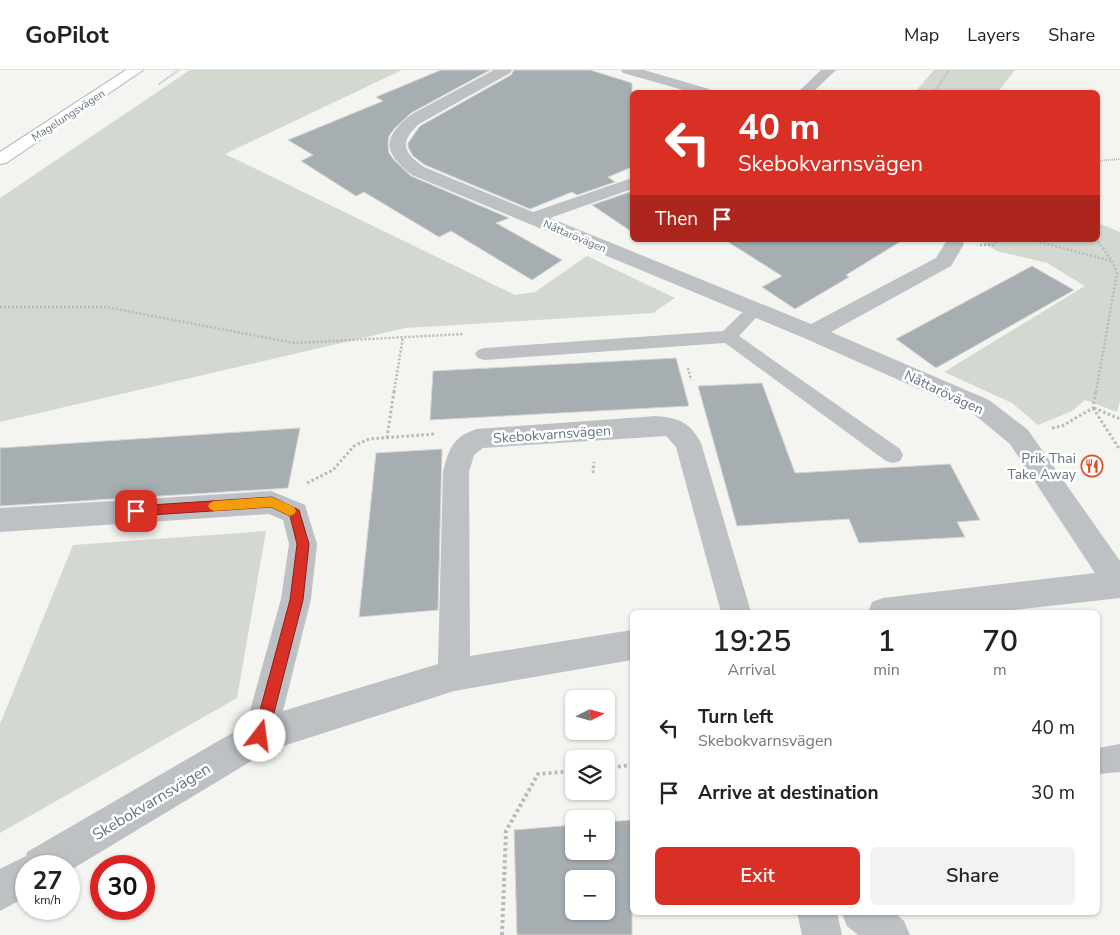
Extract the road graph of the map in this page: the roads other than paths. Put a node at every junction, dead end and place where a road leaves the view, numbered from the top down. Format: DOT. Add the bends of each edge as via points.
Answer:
graph roads {
  1 [pos="136,70"];
  2 [pos="505,70"];
  3 [pos="829,70"];
  4 [pos="636,71"];
  5 [pos="698,90"];
  6 [pos="806,90"];
  7 [pos="0,159"];
  8 [pos="630,184"];
  9 [pos="533,218"];
  10 [pos="954,244"];
  11 [pos="755,310"];
  12 [pos="812,333"];
  13 [pos="728,337"];
  14 [pos="484,354"];
  15 [pos="893,455"];
  16 [pos="0,520"];
  17 [pos="1119,584"];
  18 [pos="735,610"];
  19 [pos="901,610"];
  20 [pos="630,646"];
  21 [pos="454,675"];
  22 [pos="260,736"];
  23 [pos="1120,758"];
  24 [pos="1100,761"];
  25 [pos="60,855"];
  26 [pos="15,882"];
  27 [pos="0,891"];
  28 [pos="817,915"];
  29 [pos="822,935"];
  1 -- 7 [label="main road, Magelungsvägen"];
  2 -- 9 [label="street, Nåttarövägen" via="418,117 400,135 397,146 401,157 418,171"];
  3 -- 6 [label="street"];
  4 -- 5 [label="street"];
  8 -- 9 [label="street, Nåttarövägen"];
  9 -- 11 [label="street, Nåttarövägen"];
  10 -- 12 [label="street" via="944,262"];
  11 -- 12 [label="street, Nåttarövägen"];
  11 -- 13 [label="lane"];
  12 -- 17 [label="street, Nåttarövägen" via="980,406 1019,437"];
  13 -- 14 [label="lane"];
  13 -- 15 [label="lane"];
  16 -- 22 [label="street" via="272,502 295,513 303,544 296,600"];
  17 -- 19 [label="street"];
  18 -- 21 [label="street, Skebokvarnsvägen" via="688,443 673,428 656,426 477,439 462,450 456,472"];
  20 -- 21 [label="street, Skebokvarnsvägen"];
  21 -- 22 [label="street, Skebokvarnsvägen"];
  22 -- 25 [label="street, Skebokvarnsvägen"];
  23 -- 24 [label="lane"];
  26 -- 27 [label="street"];
  28 -- 29 [label="street"];
}
